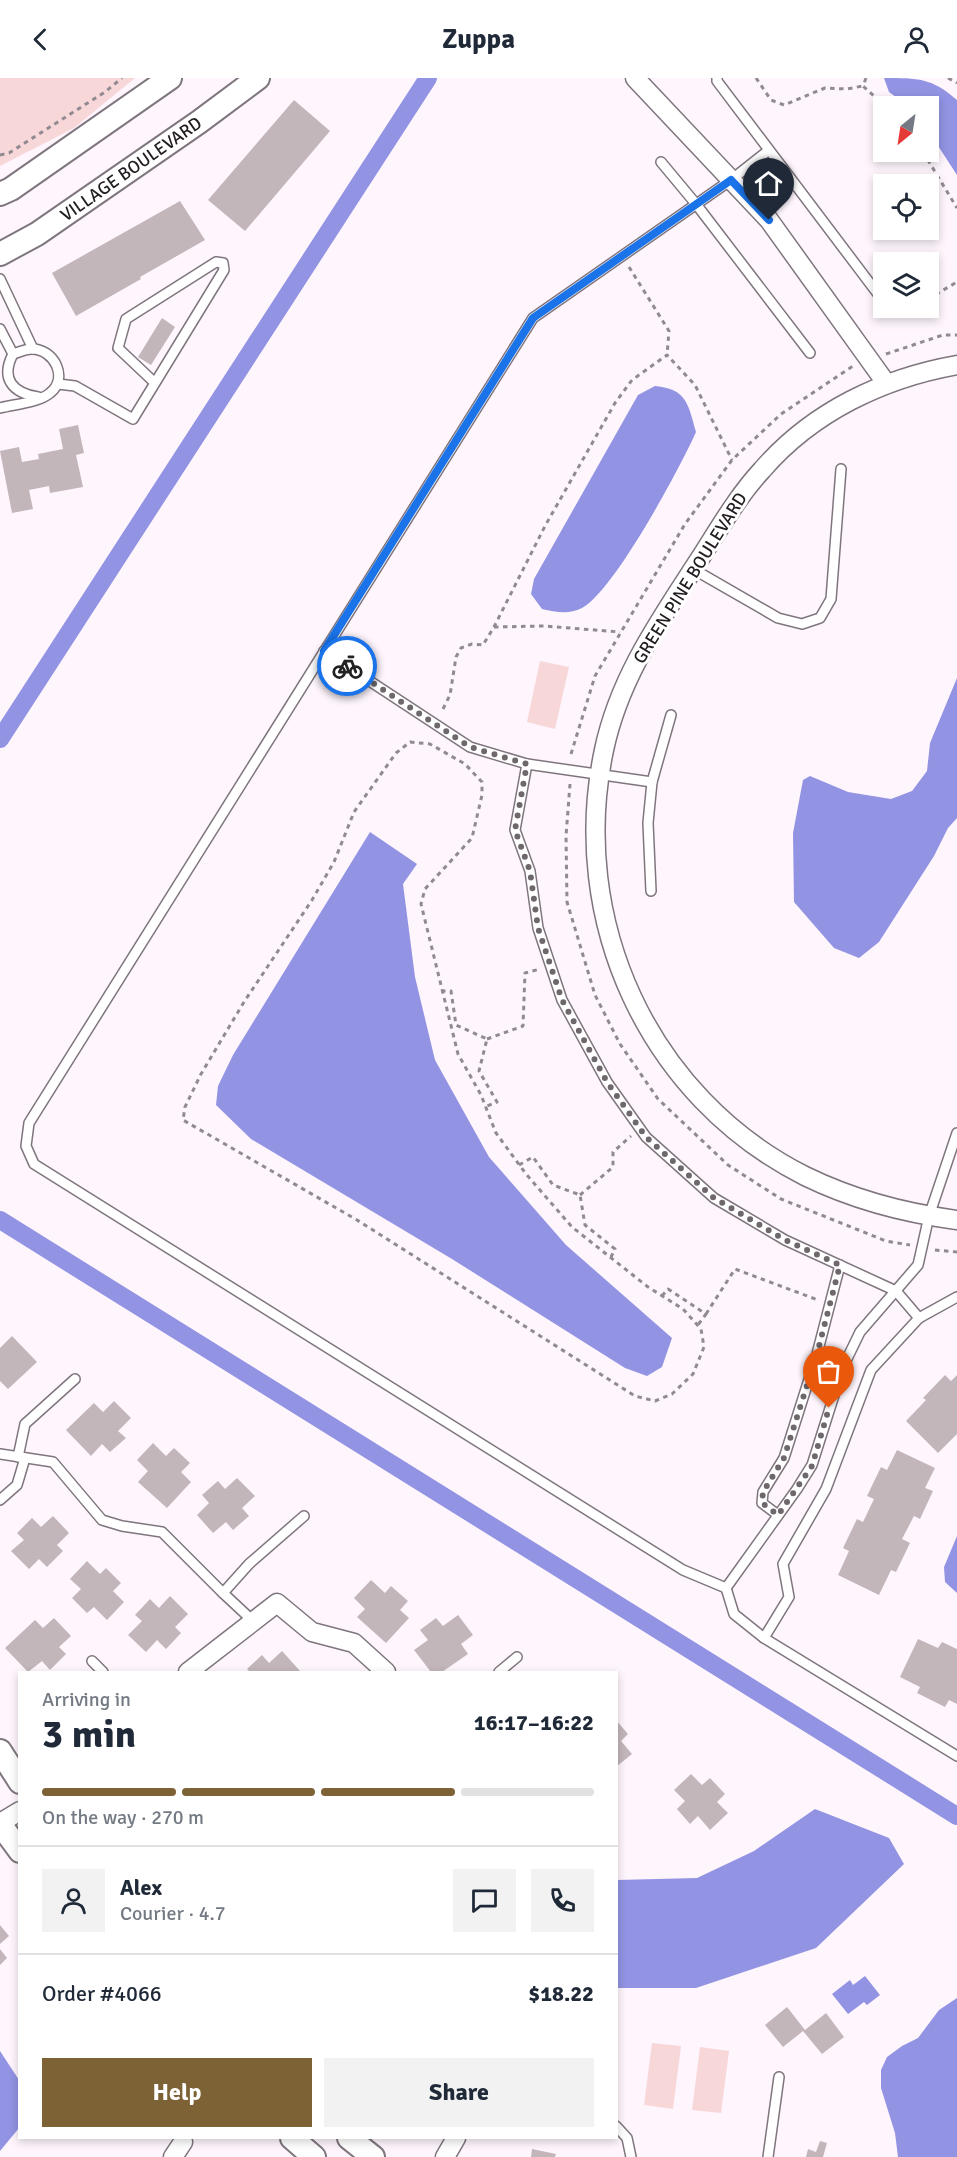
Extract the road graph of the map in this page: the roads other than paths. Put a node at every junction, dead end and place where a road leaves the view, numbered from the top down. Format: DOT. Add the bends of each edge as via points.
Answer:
graph roads {
  1 [pos="170,78"];
  2 [pos="258,78"];
  3 [pos="635,78"];
  4 [pos="717,78"];
  5 [pos="769,150"];
  6 [pos="661,162"];
  7 [pos="731,180"];
  8 [pos="0,194"];
  9 [pos="696,204"];
  10 [pos="0,254"];
  11 [pos="0,279"];
  12 [pos="873,287"];
  13 [pos="0,328"];
  14 [pos="33,349"];
  15 [pos="810,353"];
  16 [pos="13,354"];
  17 [pos="957,365"];
  18 [pos="155,383"];
  19 [pos="886,383"];
  20 [pos="58,384"];
  21 [pos="43,398"];
  22 [pos="0,408"];
  23 [pos="841,469"];
  24 [pos="693,569"];
  25 [pos="324,651"];
  26 [pos="670,716"];
  27 [pos="527,764"];
  28 [pos="600,775"];
  29 [pos="652,782"];
  30 [pos="651,891"];
  31 [pos="957,1133"];
  32 [pos="929,1216"];
  33 [pos="957,1220"];
  34 [pos="840,1265"];
  35 [pos="896,1291"];
  36 [pos="957,1297"];
  37 [pos="918,1318"];
  38 [pos="75,1379"];
  39 [pos="0,1454"];
  40 [pos="22,1457"];
  41 [pos="0,1500"];
  42 [pos="778,1515"];
  43 [pos="304,1516"];
  44 [pos="726,1588"];
  45 [pos="224,1593"];
  46 [pos="254,1621"];
  47 [pos="764,1638"];
  48 [pos="517,1657"];
  49 [pos="92,1660"];
  50 [pos="102,1671"];
  51 [pos="189,1671"];
  52 [pos="385,1671"];
  53 [pos="500,1671"];
  54 [pos="0,1751"];
  55 [pos="957,1756"];
  56 [pos="18,1779"];
  57 [pos="18,1812"];
  58 [pos="0,1823"];
  59 [pos="18,1848"];
  60 [pos="779,2077"];
  61 [pos="618,2128"];
  62 [pos="293,2139"];
  63 [pos="350,2139"];
  64 [pos="455,2139"];
  65 [pos="183,2142"];
  66 [pos="172,2157"];
  67 [pos="314,2157"];
  68 [pos="374,2157"];
  69 [pos="445,2157"];
  70 [pos="631,2157"];
  71 [pos="768,2157"];
  1 -- 8 [label="street"];
  2 -- 10 [label="street, VILLAGE BOULEVARD" via="37,234"];
  3 -- 7 [label="street"];
  4 -- 5 [label="lane"];
  5 -- 7 [label="lane"];
  5 -- 12 [label="lane"];
  6 -- 9 [label="lane"];
  7 -- 9 [label="lane"];
  7 -- 19 [label="street" via="769,220"];
  9 -- 15 [label="lane"];
  9 -- 25 [label="lane" via="533,318"];
  11 -- 14 [label="lane"];
  13 -- 16 [label="lane"];
  14 -- 16 [label="lane"];
  14 -- 20 [label="lane" via="55,362 60,372"];
  16 -- 21 [label="lane" via="7,371 11,385 23,394"];
  17 -- 19 [label="street, GREEN PINE BOULEVARD"];
  18 -- 18 [label="lane" via="224,270 223,263 216,262 126,319 118,348"];
  18 -- 20 [label="lane" via="133,419 75,386"];
  19 -- 24 [label="street, GREEN PINE BOULEVARD" via="849,400 792,439 737,500"];
  20 -- 21 [label="lane"];
  21 -- 22 [label="lane"];
  23 -- 24 [label="lane" via="831,599 820,618 802,624 778,618"];
  24 -- 28 [label="street, GREEN PINE BOULEVARD" via="634,664 617,705"];
  25 -- 27 [label="lane" via="470,747"];
  25 -- 44 [label="lane" via="28,1123 27,1146 34,1164 683,1570"];
  26 -- 29 [label="lane"];
  27 -- 28 [label="lane"];
  27 -- 34 [label="lane" via="515,830 530,871 538,928 562,1000 607,1082 646,1137 714,1198 785,1240"];
  28 -- 29 [label="lane"];
  28 -- 32 [label="street, GREEN PINE BOULEVARD" via="595,836 606,925 624,981 668,1059 704,1101 764,1152 846,1194"];
  29 -- 30 [label="lane" via="648,823"];
  31 -- 32 [label="lane"];
  32 -- 33 [label="street, GREEN PINE BOULEVARD"];
  32 -- 35 [label="lane" via="918,1265"];
  34 -- 35 [label="lane"];
  34 -- 42 [label="lane" via="784,1458 763,1492 762,1503"];
  35 -- 37 [label="lane"];
  35 -- 42 [label="lane" via="860,1332 843,1366 812,1466"];
  36 -- 37 [label="lane"];
  37 -- 47 [label="lane" via="871,1370 826,1489 783,1564 789,1597"];
  38 -- 40 [label="lane" via="25,1424"];
  39 -- 40 [label="lane"];
  40 -- 41 [label="lane" via="17,1485"];
  40 -- 45 [label="lane" via="53,1462 102,1520 162,1532"];
  42 -- 44 [label="lane"];
  43 -- 45 [label="lane" via="249,1564"];
  44 -- 47 [label="lane" via="734,1614"];
  45 -- 46 [label="lane"];
  46 -- 51 [label="street"];
  46 -- 52 [label="street" via="277,1603 312,1632 354,1643"];
  47 -- 55 [label="lane"];
  48 -- 53 [label="lane"];
  49 -- 50 [label="lane"];
  54 -- 56 [label="street"];
  57 -- 58 [label="street"];
  58 -- 59 [label="street"];
  60 -- 71 [label="lane"];
  61 -- 70 [label="lane" via="627,2138"];
  62 -- 67 [label="street"];
  63 -- 68 [label="street"];
  64 -- 69 [label="street"];
  65 -- 66 [label="street"];
}
